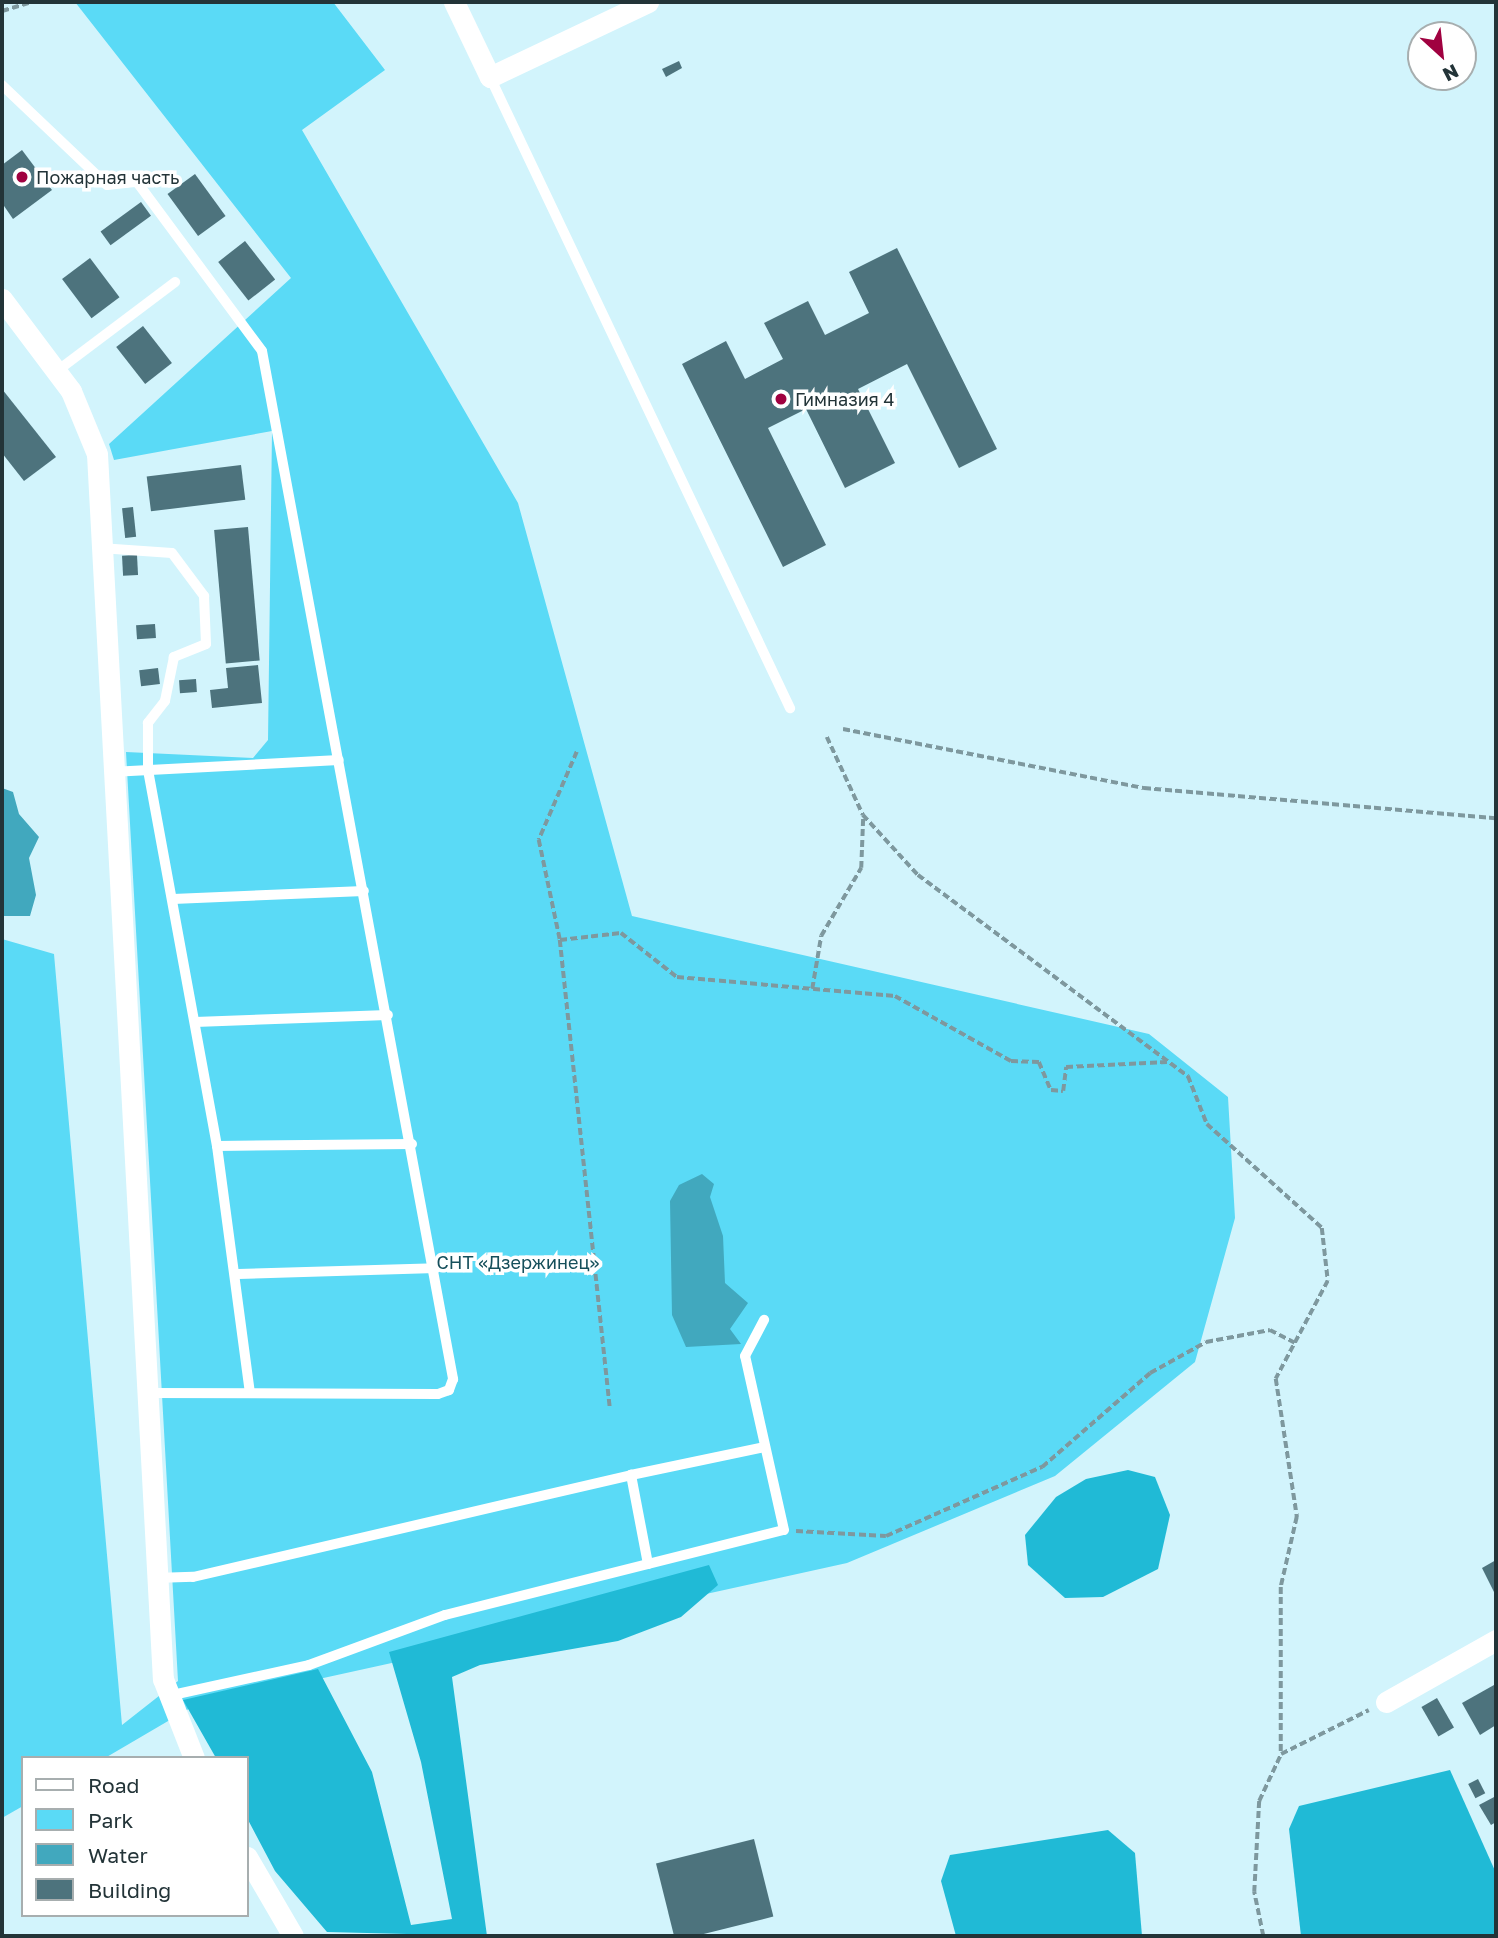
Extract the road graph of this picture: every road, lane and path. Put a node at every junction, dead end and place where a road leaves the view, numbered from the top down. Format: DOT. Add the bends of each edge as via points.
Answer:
graph roads {
  1 [pos="30,2"];
  2 [pos="454,2"];
  3 [pos="648,2"];
  4 [pos="2,11"];
  5 [pos="490,78"];
  6 [pos="2,85"];
  7 [pos="175,282"];
  8 [pos="2,299"];
  9 [pos="57,371"];
  10 [pos="100,548"];
  11 [pos="790,708"];
  12 [pos="844,729"];
  13 [pos="827,737"];
  14 [pos="577,752"];
  15 [pos="339,760"];
  16 [pos="148,769"];
  17 [pos="110,772"];
  18 [pos="863,816"];
  19 [pos="1496,818"];
  20 [pos="364,891"];
  21 [pos="173,899"];
  22 [pos="560,940"];
  23 [pos="812,989"];
  24 [pos="388,1015"];
  25 [pos="195,1022"];
  26 [pos="1169,1062"];
  27 [pos="412,1144"];
  28 [pos="218,1146"];
  29 [pos="436,1268"];
  30 [pos="238,1274"];
  31 [pos="764,1320"];
  32 [pos="1295,1343"];
  33 [pos="146,1392"];
  34 [pos="250,1393"];
  35 [pos="610,1406"];
  36 [pos="765,1447"];
  37 [pos="631,1475"];
  38 [pos="784,1530"];
  39 [pos="648,1564"];
  40 [pos="155,1578"];
  41 [pos="1496,1640"];
  42 [pos="166,1696"];
  43 [pos="1387,1702"];
  44 [pos="1280,1754"];
  45 [pos="193,1756"];
  46 [pos="248,1859"];
  47 [pos="293,1936"];
  48 [pos="1263,1936"];
  1 -- 4 [label="path"];
  2 -- 5 [label="street"];
  3 -- 5 [label="street"];
  5 -- 11 [label="lane"];
  6 -- 15 [label="lane" via="107,185 137,182 262,351"];
  7 -- 9 [label="lane"];
  8 -- 9 [label="street"];
  9 -- 10 [label="street" via="93,437"];
  10 -- 16 [label="lane" via="172,553 204,596 206,644 174,657 165,701 148,723"];
  10 -- 17 [label="street"];
  12 -- 19 [label="path" via="1144,788"];
  13 -- 18 [label="path"];
  14 -- 22 [label="path" via="539,839"];
  15 -- 16 [label="lane"];
  15 -- 20 [label="lane"];
  16 -- 17 [label="lane"];
  16 -- 21 [label="lane"];
  17 -- 33 [label="street"];
  18 -- 23 [label="path" via="861,868 821,936"];
  18 -- 26 [label="path" via="918,875"];
  20 -- 21 [label="lane"];
  20 -- 24 [label="lane"];
  21 -- 25 [label="lane"];
  22 -- 23 [label="path" via="621,933 677,977"];
  22 -- 35 [label="path"];
  23 -- 26 [label="path" via="895,996 1011,1062 1039,1062 1051,1090 1063,1091 1066,1067"];
  24 -- 25 [label="lane"];
  24 -- 27 [label="lane"];
  25 -- 28 [label="lane"];
  26 -- 32 [label="path" via="1188,1076 1207,1124 1322,1228 1328,1281"];
  27 -- 28 [label="lane"];
  27 -- 29 [label="lane"];
  28 -- 30 [label="lane"];
  29 -- 30 [label="lane"];
  29 -- 34 [label="lane" via="453,1379 449,1390"];
  30 -- 34 [label="lane"];
  31 -- 36 [label="lane" via="745,1356"];
  32 -- 38 [label="path" via="1270,1330 1206,1342 1150,1373 1042,1467 886,1536"];
  32 -- 44 [label="path" via="1276,1379 1297,1517 1281,1587"];
  33 -- 34 [label="lane"];
  33 -- 40 [label="street"];
  36 -- 37 [label="lane"];
  36 -- 38 [label="lane"];
  37 -- 39 [label="lane"];
  37 -- 40 [label="lane" via="193,1577"];
  38 -- 39 [label="lane"];
  39 -- 42 [label="lane" via="446,1615 309,1665"];
  40 -- 42 [label="street"];
  41 -- 43 [label="street"];
  42 -- 45 [label="street"];
  43 -- 44 [label="path"];
  44 -- 48 [label="path" via="1259,1801 1254,1892"];
  46 -- 47 [label="street"];
}
